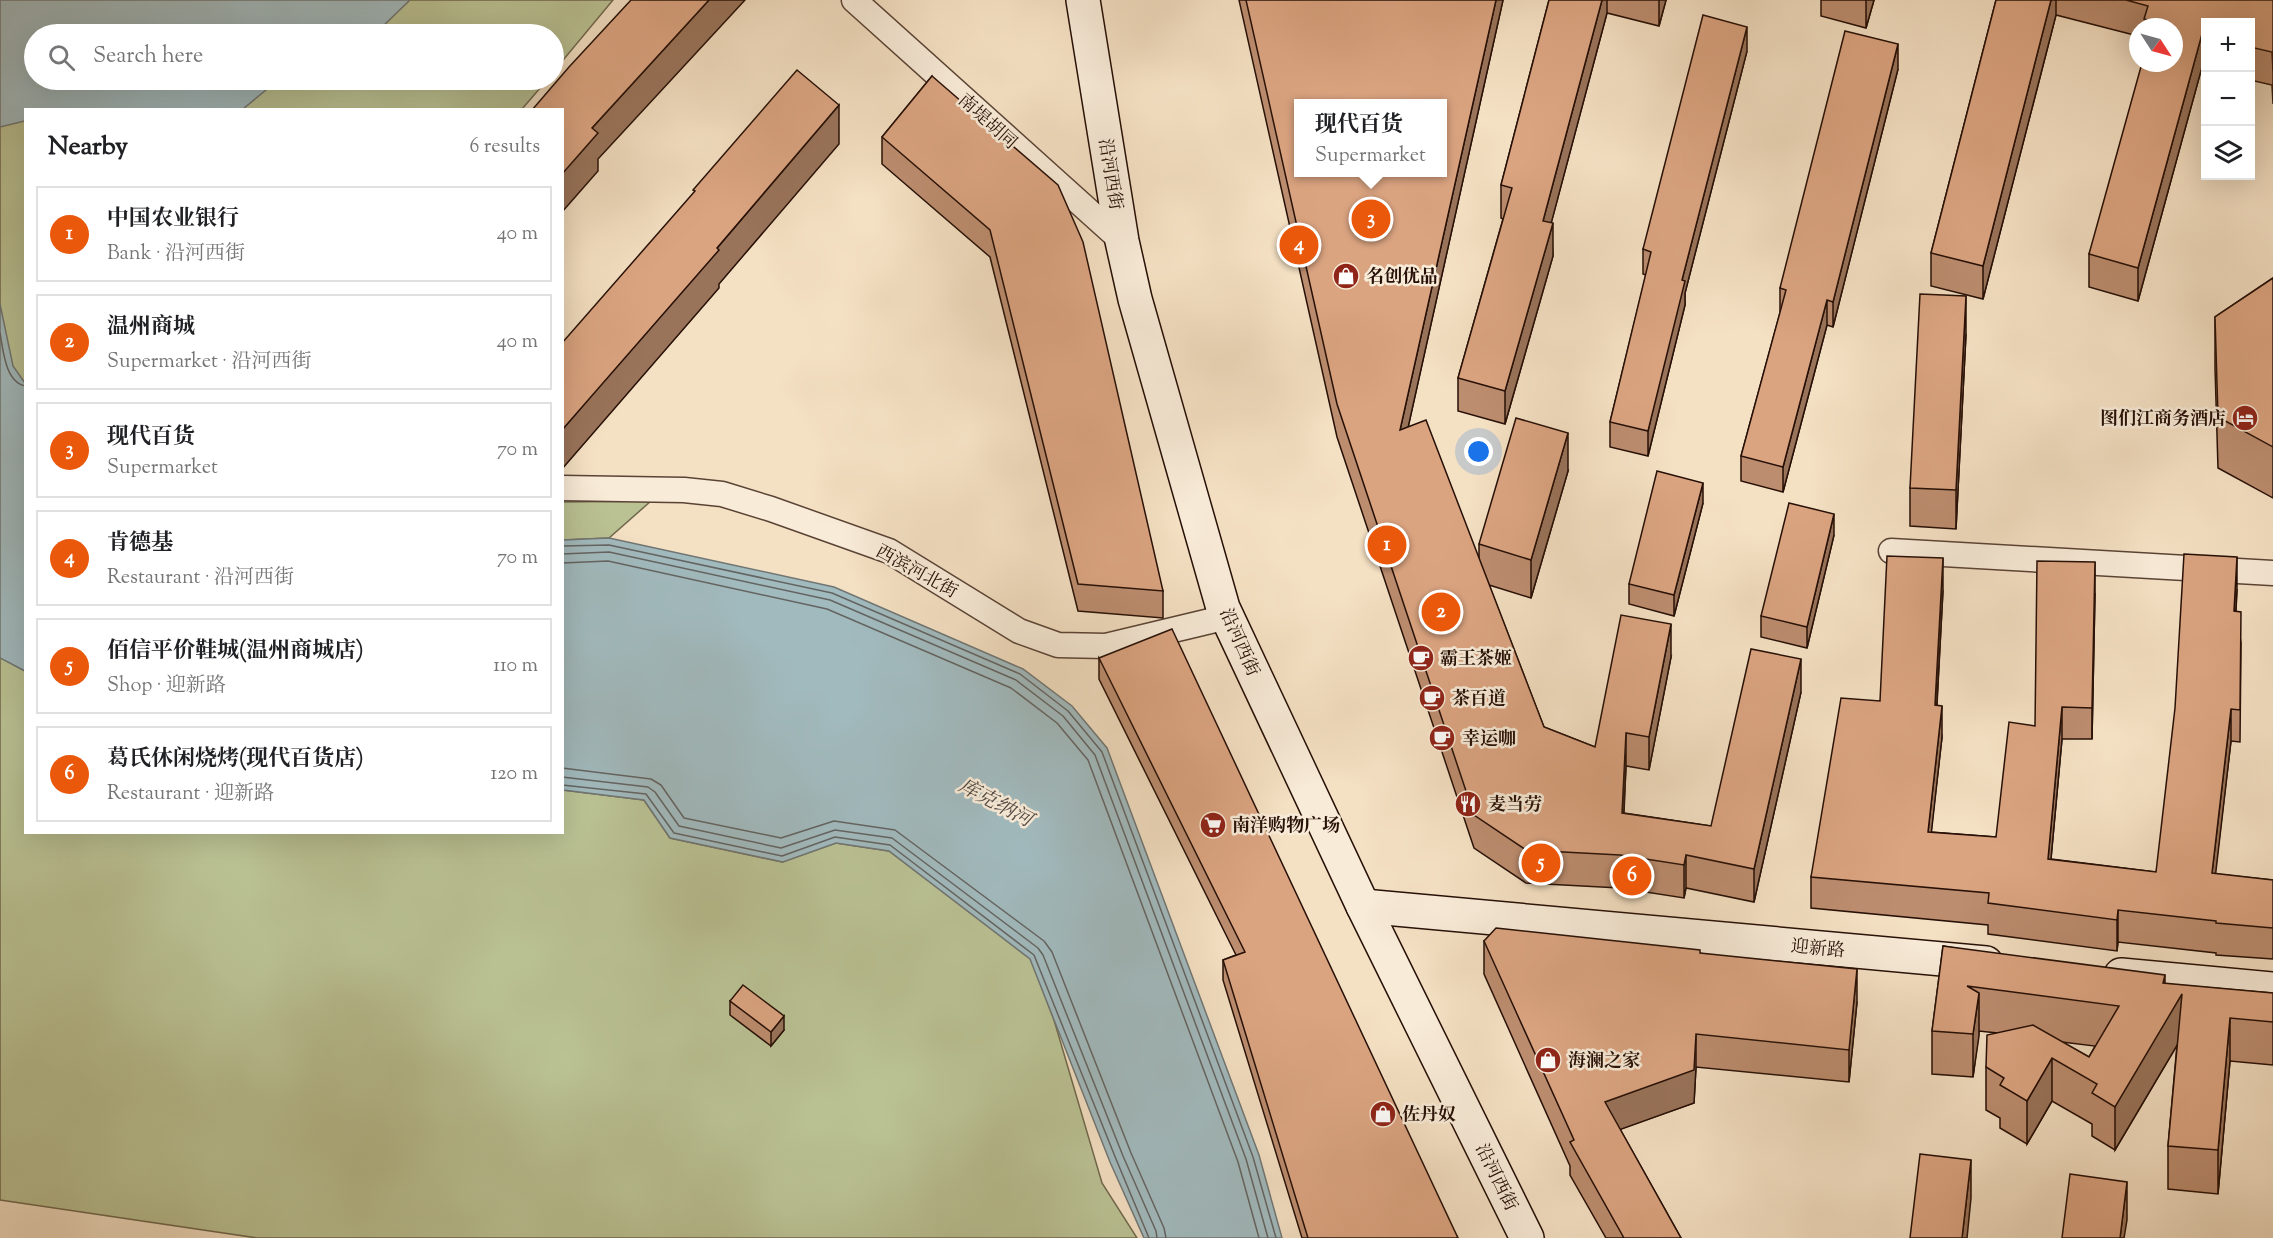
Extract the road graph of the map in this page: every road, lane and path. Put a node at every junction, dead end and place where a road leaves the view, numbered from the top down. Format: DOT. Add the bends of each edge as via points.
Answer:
graph roads {
  1 [pos="854,0"];
  2 [pos="1083,0"];
  3 [pos="1122,241"];
  4 [pos="564,488"];
  5 [pos="1891,551"];
  6 [pos="2273,573"];
  7 [pos="1227,617"];
  8 [pos="1363,906"];
  9 [pos="2013,966"];
  10 [pos="2096,973"];
  11 [pos="2273,989"];
  12 [pos="1527,1238"];
  1 -- 3 [label="street, 南堤胡同"];
  2 -- 3 [label="main road, 沿河西街"];
  3 -- 7 [label="main road, 沿河西街" via="1138,311"];
  4 -- 7 [label="street, 西滨河北街" via="684,490 722,494 761,506 889,551 1019,631 1058,645 1106,646"];
  5 -- 6 [label="street"];
  7 -- 8 [label="main road, 沿河西街"];
  8 -- 9 [label="main road, 迎新路"];
  8 -- 12 [label="main road, 沿河西街"];
  10 -- 11 [label="main road"];
}
